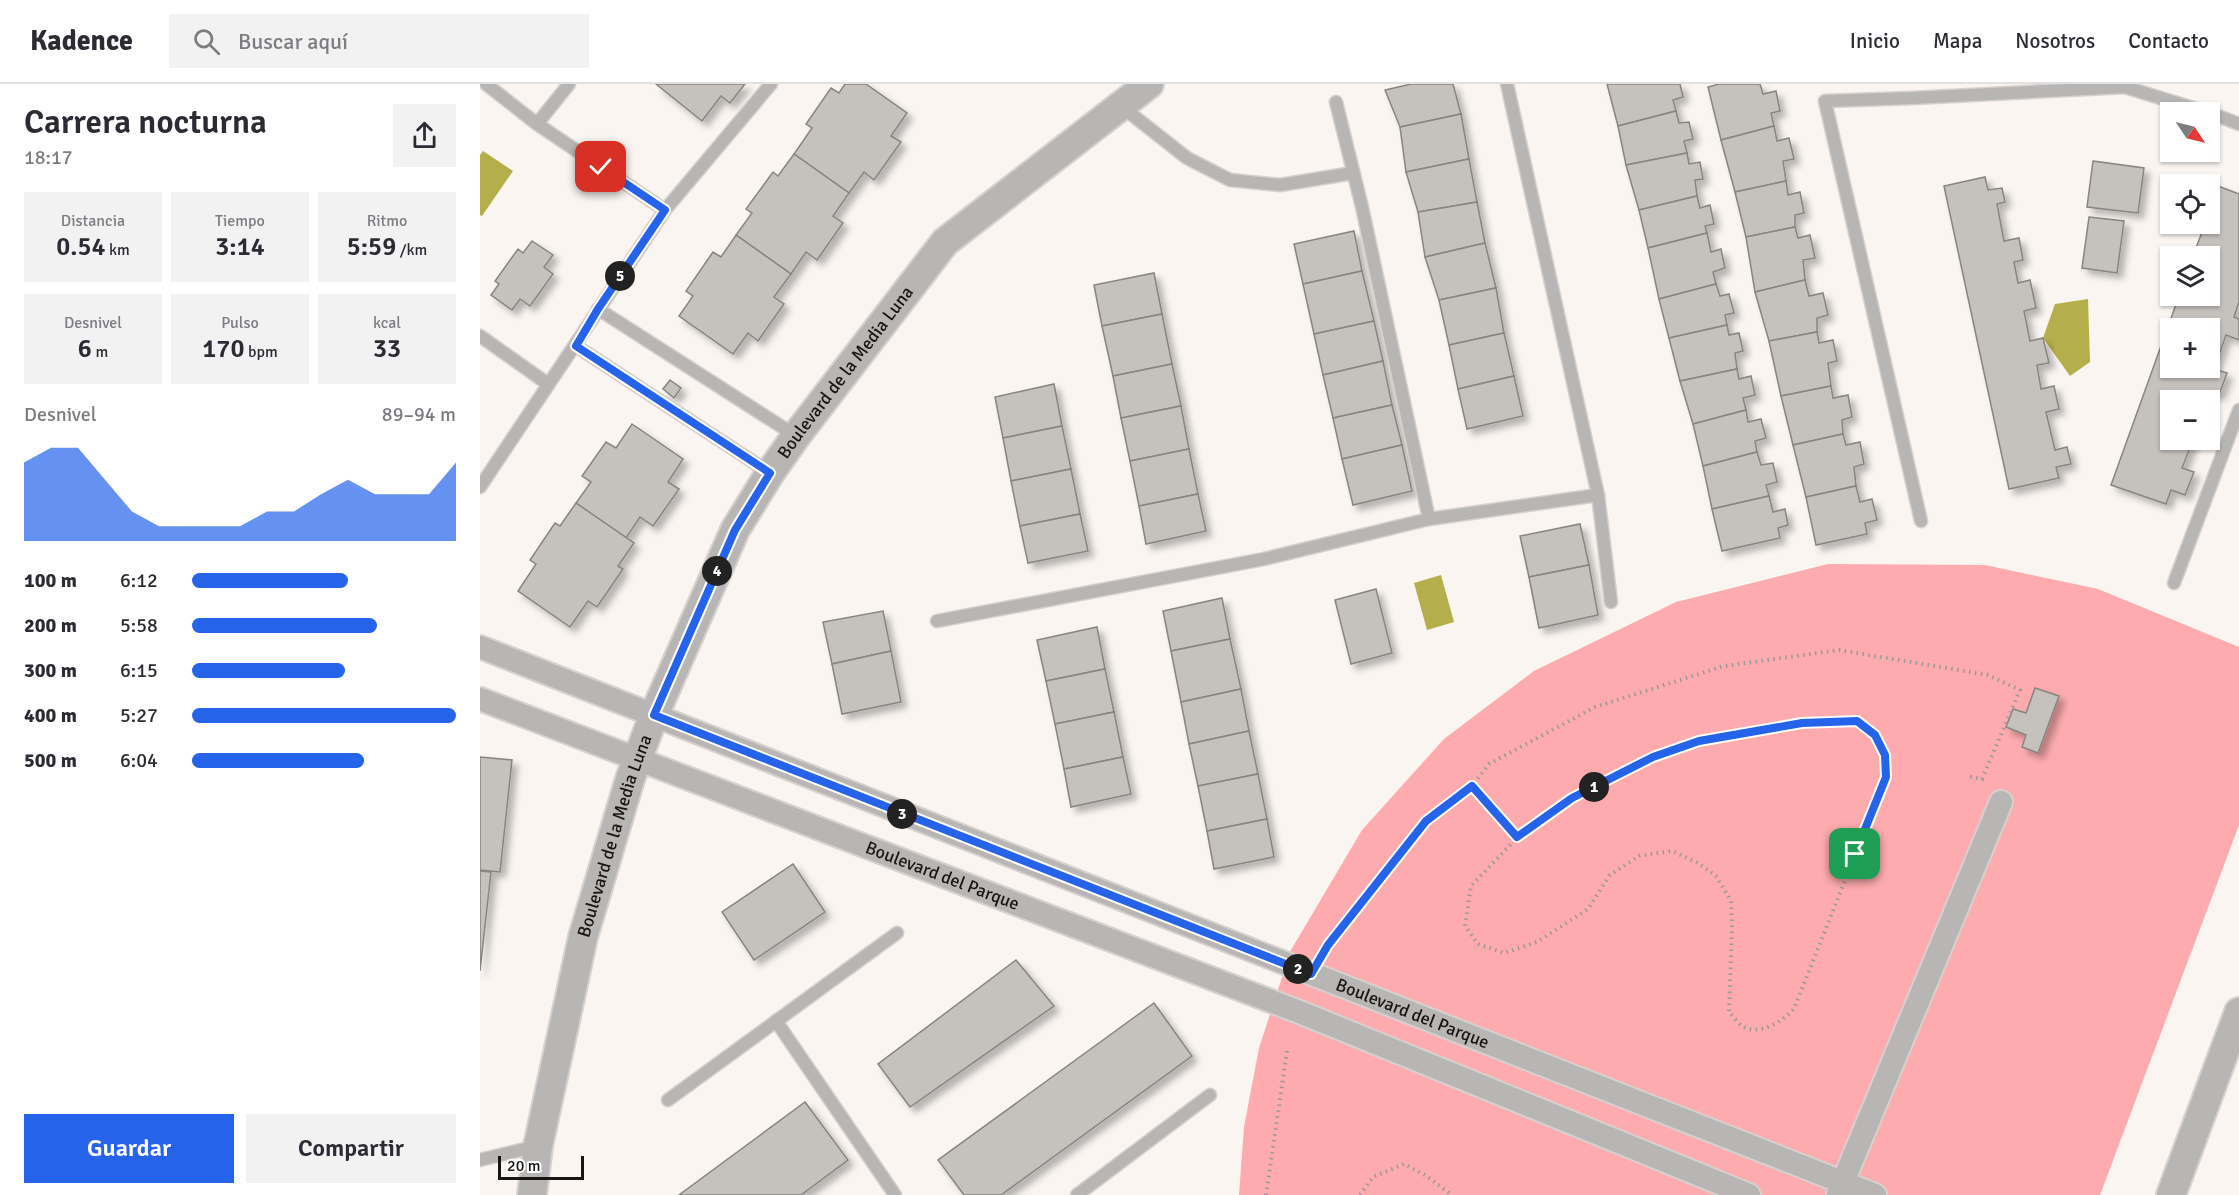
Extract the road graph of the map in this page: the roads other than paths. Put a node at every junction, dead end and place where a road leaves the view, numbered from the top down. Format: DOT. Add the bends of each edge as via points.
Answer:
graph roads {
  1 [pos="486,84"];
  2 [pos="569,84"];
  3 [pos="771,84"];
  4 [pos="1149,84"];
  5 [pos="1507,84"];
  6 [pos="2125,86"];
  7 [pos="1336,102"];
  8 [pos="2174,102"];
  9 [pos="1120,105"];
  10 [pos="2220,117"];
  11 [pos="537,124"];
  12 [pos="2239,124"];
  13 [pos="1353,173"];
  14 [pos="665,210"];
  15 [pos="598,309"];
  16 [pos="480,336"];
  17 [pos="576,346"];
  18 [pos="548,384"];
  19 [pos="2239,410"];
  20 [pos="796,436"];
  21 [pos="770,473"];
  22 [pos="480,487"];
  23 [pos="1598,495"];
  24 [pos="1430,519"];
  25 [pos="1921,521"];
  26 [pos="2174,583"];
  27 [pos="1611,602"];
  28 [pos="937,621"];
  29 [pos="480,647"];
  30 [pos="480,699"];
  31 [pos="654,715"];
  32 [pos="638,758"];
  33 [pos="2001,802"];
  34 [pos="897,933"];
  35 [pos="2239,1012"];
  36 [pos="776,1021"];
  37 [pos="1210,1095"];
  38 [pos="668,1100"];
  39 [pos="538,1146"];
  40 [pos="480,1161"];
  41 [pos="1841,1189"];
  42 [pos="532,1195"];
  43 [pos="895,1195"];
  44 [pos="1077,1195"];
  45 [pos="1749,1195"];
  46 [pos="1875,1195"];
  47 [pos="2171,1195"];
  1 -- 11 [label="lane"];
  2 -- 11 [label="lane"];
  3 -- 14 [label="lane"];
  4 -- 9 [label="street, Boulevard de la Media Luna"];
  5 -- 23 [label="lane"];
  6 -- 8 [label="lane"];
  6 -- 25 [label="lane" via="1825,100"];
  7 -- 13 [label="lane"];
  9 -- 13 [label="lane" via="1187,158 1230,180 1280,185"];
  9 -- 20 [label="street, Boulevard de la Media Luna" via="945,242"];
  10 -- 12 [label="lane"];
  11 -- 14 [label="lane"];
  13 -- 24 [label="lane"];
  14 -- 15 [label="lane"];
  15 -- 17 [label="lane"];
  15 -- 20 [label="lane"];
  16 -- 18 [label="lane"];
  17 -- 18 [label="lane"];
  17 -- 21 [label="lane"];
  18 -- 22 [label="lane"];
  19 -- 26 [label="lane"];
  20 -- 21 [label="street, Boulevard de la Media Luna"];
  21 -- 31 [label="street, Boulevard de la Media Luna" via="735,530"];
  23 -- 24 [label="lane"];
  23 -- 27 [label="lane"];
  24 -- 28 [label="lane" via="1264,559"];
  29 -- 31 [label="street, Boulevard del Parque"];
  30 -- 32 [label="street, Boulevard del Parque"];
  31 -- 32 [label="street, Boulevard de la Media Luna"];
  31 -- 41 [label="street, Boulevard del Parque" via="1311,974"];
  32 -- 39 [label="street, Boulevard de la Media Luna" via="582,937"];
  32 -- 45 [label="street, Boulevard del Parque" via="1302,1012"];
  33 -- 41 [label="street"];
  34 -- 36 [label="lane"];
  35 -- 47 [label="street"];
  36 -- 38 [label="lane"];
  36 -- 43 [label="lane"];
  37 -- 44 [label="lane"];
  39 -- 40 [label="lane"];
  39 -- 42 [label="street, Boulevard de la Media Luna"];
  41 -- 46 [label="street, Boulevard del Parque"];
}
